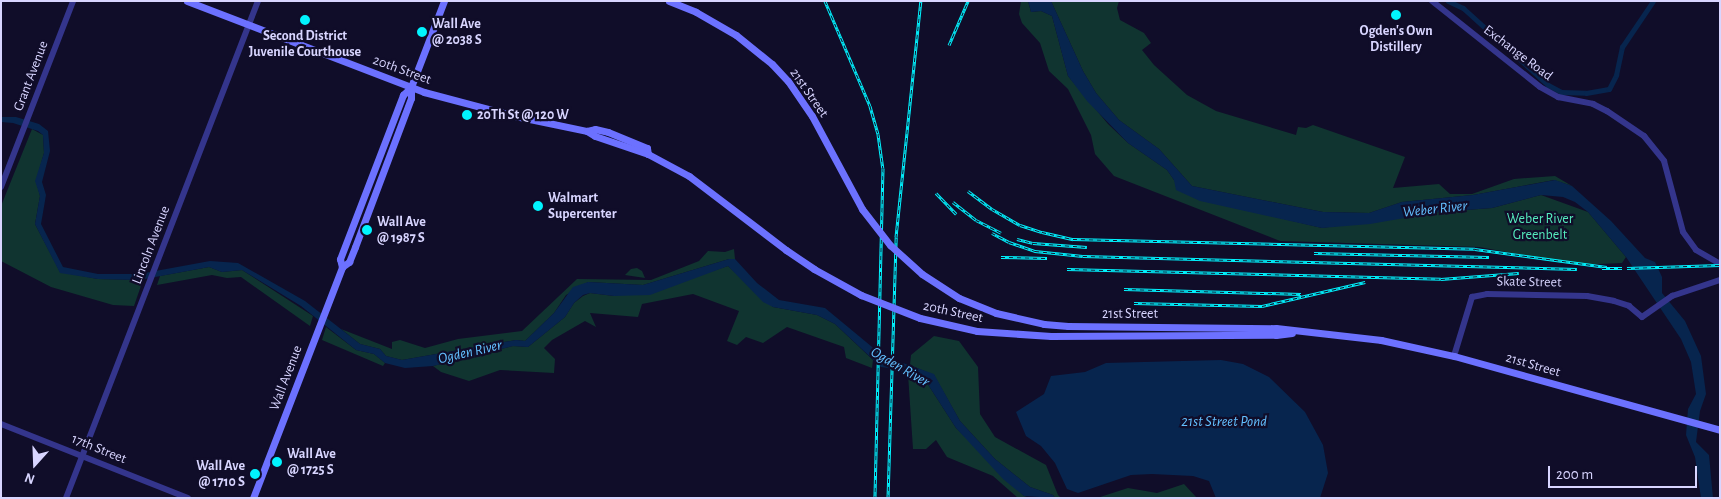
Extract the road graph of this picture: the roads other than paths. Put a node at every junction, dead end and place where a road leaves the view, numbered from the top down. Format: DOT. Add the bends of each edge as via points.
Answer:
graph roads {
  1 [pos="73,1"];
  2 [pos="187,1"];
  3 [pos="258,1"];
  4 [pos="444,1"];
  5 [pos="669,1"];
  6 [pos="1432,1"];
  7 [pos="249,25"];
  8 [pos="411,87"];
  9 [pos="587,131"];
  10 [pos="648,154"];
  11 [pos="1,187"];
  12 [pos="1720,264"];
  13 [pos="1720,280"];
  14 [pos="1300,331"];
  15 [pos="1454,356"];
  16 [pos="1,424"];
  17 [pos="1718,430"];
  18 [pos="82,455"];
  19 [pos="66,498"];
  20 [pos="188,498"];
  21 [pos="253,498"];
  1 -- 11 [label="street, Grant Avenue"];
  2 -- 7 [label="main road, 20th Street"];
  3 -- 7 [label="street, Lincoln Avenue"];
  4 -- 8 [label="main road, Wall Avenue"];
  5 -- 14 [label="main road, 21st Street, bridge" via="736,35 772,64 812,116 862,209 890,245 922,274 959,298 996,313 1044,324"];
  6 -- 12 [label="street, Exchange Road" via="1540,87 1558,97 1593,104 1644,136 1664,161 1683,232 1696,250"];
  7 -- 8 [label="main road, 20th Street"];
  7 -- 18 [label="street, Lincoln Avenue"];
  8 -- 9 [label="main road, 20th Street" via="484,109"];
  8 -- 21 [label="main road, Wall Avenue" via="411,98 349,262 342,267"];
  9 -- 10 [label="main road, 20th Street"];
  9 -- 10 [label="main road, 20th Street" via="608,132 647,148"];
  10 -- 14 [label="main road, 20th Street, bridge" via="689,176 786,250 860,295 920,318 977,331 1051,336 1276,335"];
  13 -- 15 [label="street, Skate Street" via="1672,296 1642,317 1629,306 1614,300 1587,296 1472,296"];
  14 -- 15 [label="main road, 21st Street" via="1381,340"];
  15 -- 17 [label="main road, 21st Street"];
  16 -- 18 [label="street, 17th Street"];
  18 -- 19 [label="street, Lincoln Avenue"];
  18 -- 20 [label="street, 17th Street"];
}
